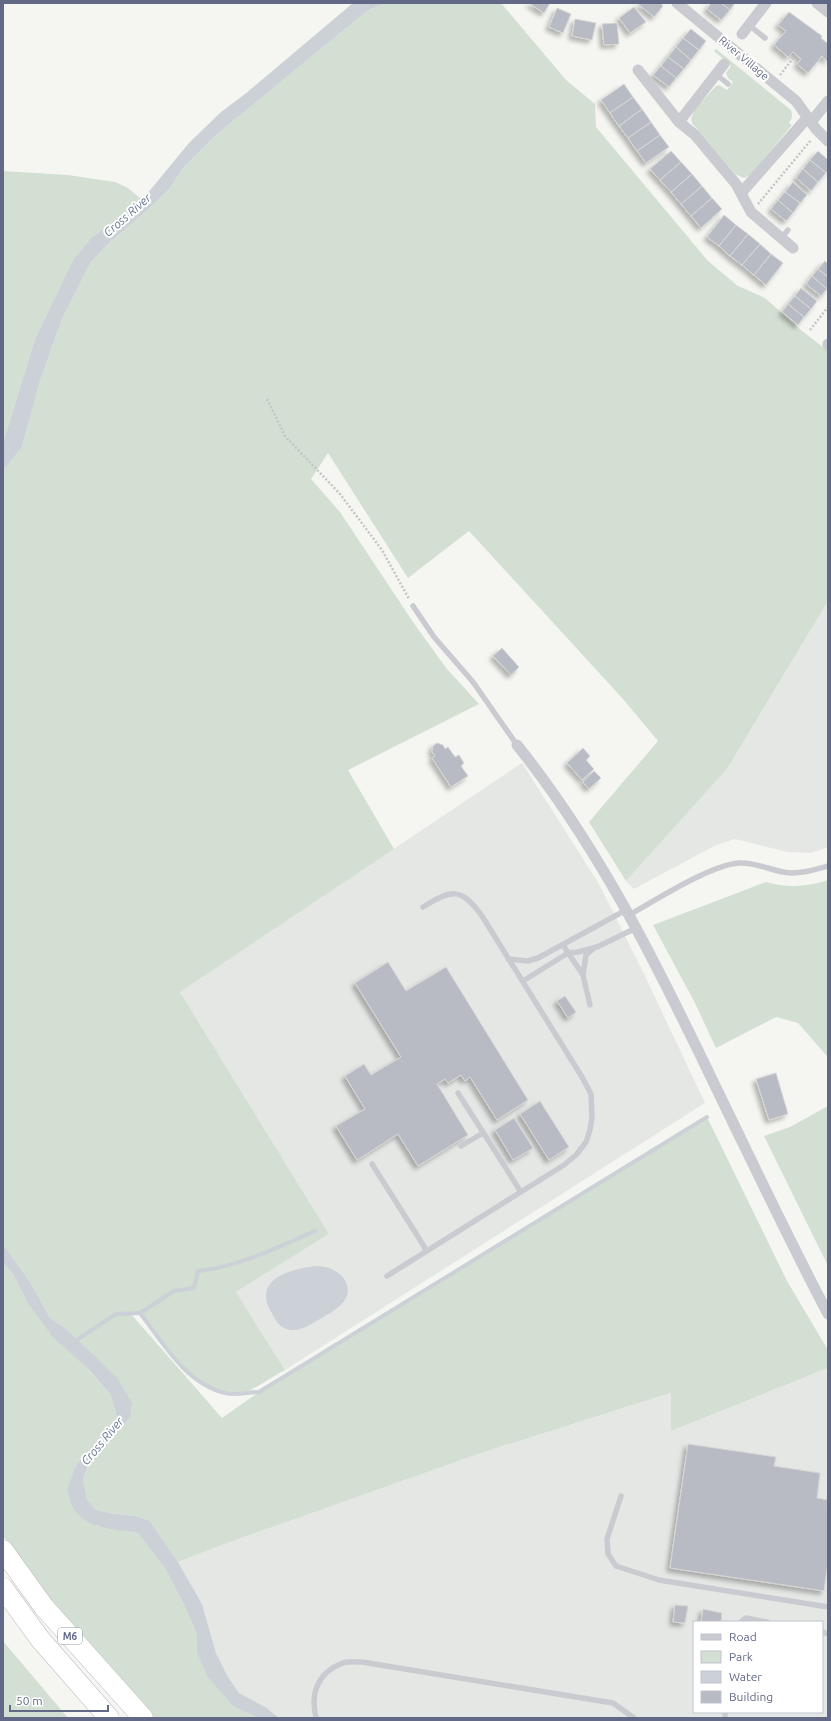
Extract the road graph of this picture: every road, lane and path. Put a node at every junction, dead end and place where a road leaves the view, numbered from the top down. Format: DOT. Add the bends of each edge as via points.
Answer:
graph roads {
  1 [pos="677,3"];
  2 [pos="766,3"];
  3 [pos="817,3"];
  4 [pos="828,11"];
  5 [pos="749,24"];
  6 [pos="742,34"];
  7 [pos="765,38"];
  8 [pos="724,64"];
  9 [pos="638,70"];
  10 [pos="716,74"];
  11 [pos="728,84"];
  12 [pos="828,101"];
  13 [pos="809,120"];
  14 [pos="679,122"];
  15 [pos="813,137"];
  16 [pos="828,141"];
  17 [pos="742,192"];
  18 [pos="751,212"];
  19 [pos="793,248"];
  20 [pos="828,308"];
  21 [pos="810,330"];
  22 [pos="268,399"];
  23 [pos="414,606"];
  24 [pos="517,745"];
  25 [pos="828,866"];
  26 [pos="423,907"];
  27 [pos="628,912"];
  28 [pos="636,928"];
  29 [pos="562,945"];
  30 [pos="597,947"];
  31 [pos="568,953"];
  32 [pos="508,959"];
  33 [pos="583,975"];
  34 [pos="523,981"];
  35 [pos="590,1005"];
  36 [pos="458,1093"];
  37 [pos="483,1133"];
  38 [pos="461,1146"];
  39 [pos="372,1164"];
  40 [pos="521,1192"];
  41 [pos="427,1251"];
  42 [pos="387,1276"];
  43 [pos="828,1314"];
  44 [pos="621,1496"];
  45 [pos="3,1550"];
  46 [pos="3,1588"];
  47 [pos="828,1607"];
  48 [pos="742,1621"];
  49 [pos="762,1621"];
  50 [pos="110,1718"];
  51 [pos="143,1718"];
  52 [pos="316,1718"];
  53 [pos="634,1718"];
  1 -- 13 [label="street, River Village" via="796,101"];
  2 -- 5 [label="street, River Village"];
  3 -- 4 [label="street"];
  5 -- 6 [label="street, River Village"];
  5 -- 7 [label="lane"];
  8 -- 10 [label="street, River Village"];
  9 -- 14 [label="street" via="659,91"];
  10 -- 11 [label="lane"];
  10 -- 14 [label="street, River Village"];
  12 -- 13 [label="street"];
  13 -- 16 [label="street, River Village"];
  13 -- 17 [label="street"];
  14 -- 17 [label="street" via="698,139"];
  15 -- 18 [label="path"];
  17 -- 18 [label="street"];
  18 -- 19 [label="street" via="784,234"];
  20 -- 21 [label="path"];
  22 -- 23 [label="path" via="285,436 340,494 382,550"];
  23 -- 24 [label="lane" via="434,637 473,682"];
  24 -- 27 [label="street" via="545,779 600,863"];
  25 -- 27 [label="lane" via="792,873 746,863 725,866"];
  26 -- 32 [label="lane" via="451,893 471,901"];
  27 -- 28 [label="street"];
  27 -- 29 [label="lane"];
  28 -- 30 [label="lane"];
  28 -- 43 [label="street" via="692,1036"];
  29 -- 31 [label="lane"];
  29 -- 32 [label="lane" via="528,961"];
  30 -- 31 [label="lane"];
  30 -- 33 [label="lane" via="586,955"];
  31 -- 33 [label="lane"];
  31 -- 34 [label="lane"];
  32 -- 34 [label="lane"];
  33 -- 35 [label="lane"];
  34 -- 40 [label="lane" via="591,1094 592,1117 586,1142 577,1154"];
  36 -- 37 [label="lane"];
  37 -- 38 [label="lane"];
  37 -- 40 [label="lane"];
  39 -- 41 [label="lane"];
  40 -- 41 [label="lane"];
  41 -- 42 [label="lane"];
  44 -- 47 [label="lane" via="607,1539 608,1554 616,1566 659,1580"];
  45 -- 51 [label="highway, M6" via="44,1607"];
  46 -- 50 [label="highway, M6" via="40,1639"];
  48 -- 49 [label="lane" via="746,1618"];
  52 -- 53 [label="lane" via="315,1688 326,1672 344,1663 362,1662 613,1703"];
}
